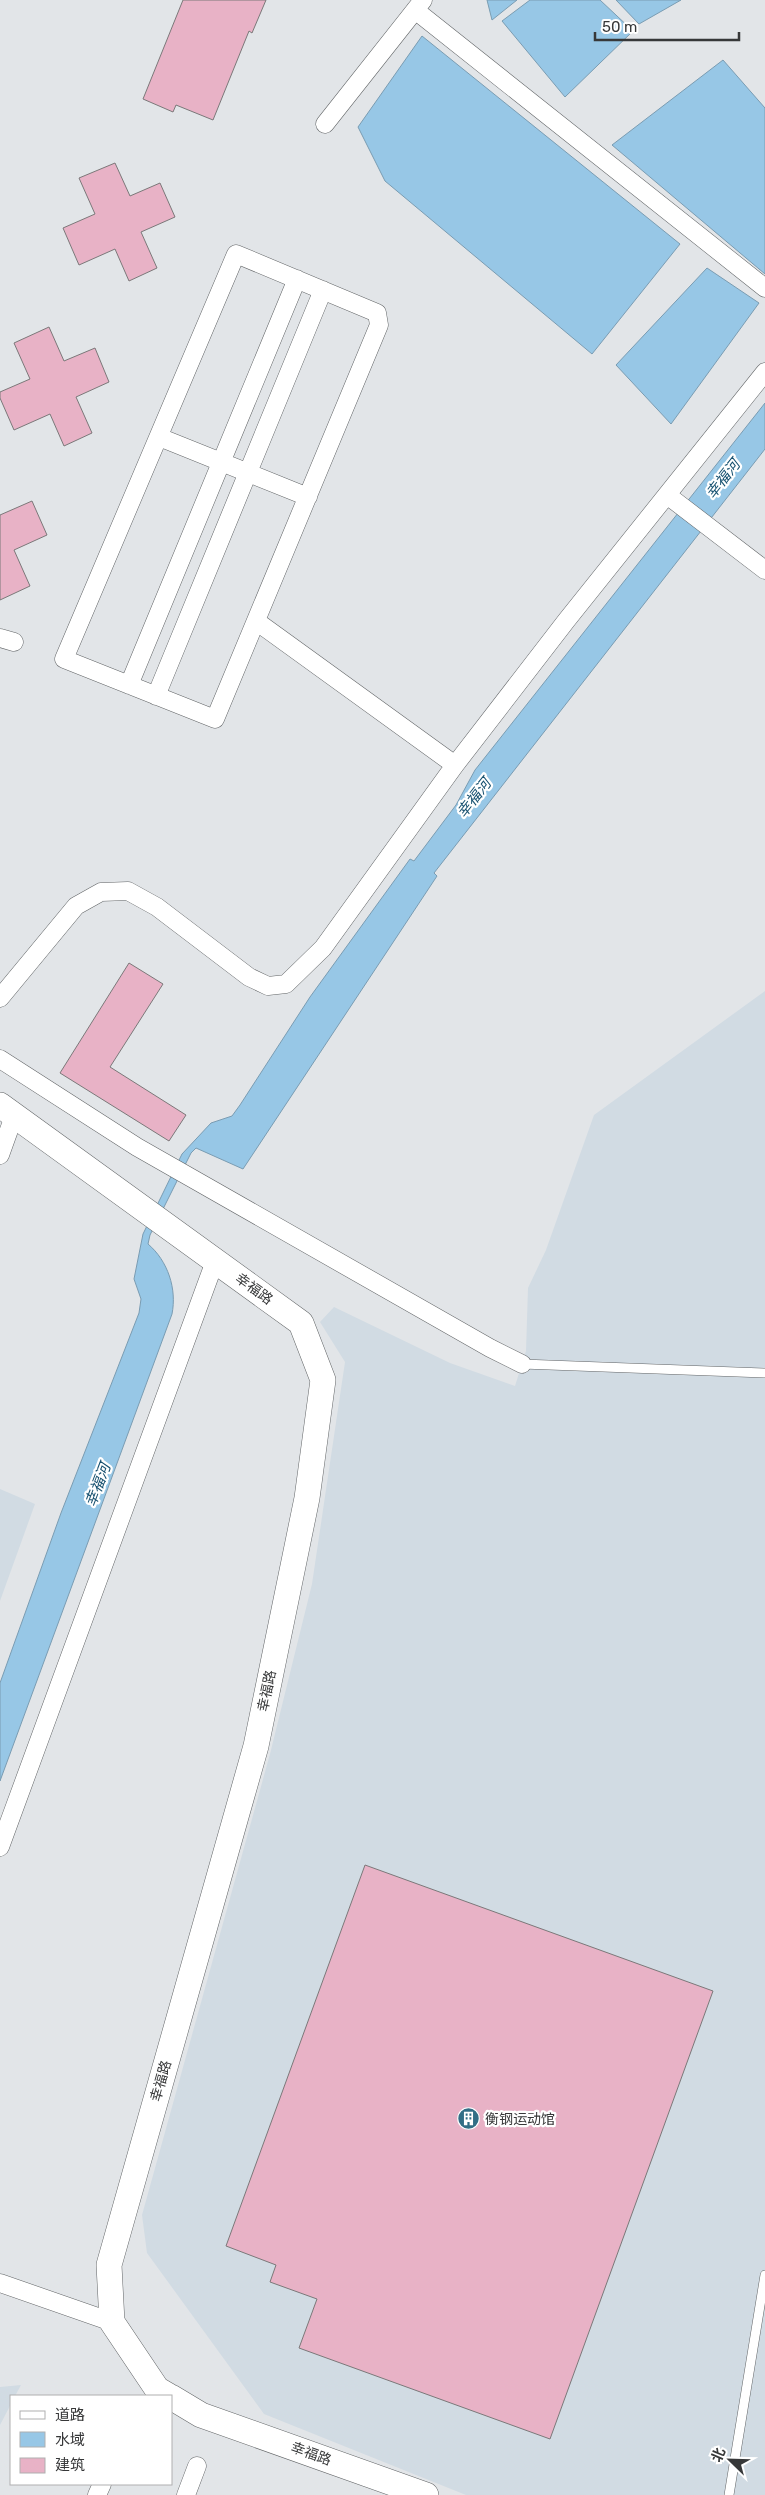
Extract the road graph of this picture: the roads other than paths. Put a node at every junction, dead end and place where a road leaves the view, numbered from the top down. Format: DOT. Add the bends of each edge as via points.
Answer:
graph roads {
  1 [pos="419,5"];
  2 [pos="325,124"];
  3 [pos="297,279"];
  4 [pos="765,288"];
  5 [pos="323,290"];
  6 [pos="765,372"];
  7 [pos="158,437"];
  8 [pos="221,462"];
  9 [pos="248,473"];
  10 [pos="667,495"];
  11 [pos="308,497"];
  12 [pos="765,570"];
  13 [pos="256,622"];
  14 [pos="129,685"];
  15 [pos="156,696"];
  16 [pos="455,765"];
  17 [pos="0,998"];
  18 [pos="0,1059"];
  19 [pos="7,1111"];
  20 [pos="0,1155"];
  21 [pos="215,1261"];
  22 [pos="522,1364"];
  23 [pos="765,1373"];
  24 [pos="0,1847"];
  25 [pos="765,2275"];
  26 [pos="0,2283"];
  27 [pos="112,2322"];
  28 [pos="167,2395"];
  29 [pos="172,2398"];
  30 [pos="197,2466"];
  31 [pos="186,2495"];
  32 [pos="426,2495"];
  33 [pos="729,2495"];
  1 -- 2 [label="street"];
  1 -- 4 [label="street"];
  3 -- 5 [label="street"];
  3 -- 7 [label="street" via="236,254"];
  3 -- 8 [label="street"];
  5 -- 9 [label="street"];
  5 -- 11 [label="street" via="377,313 379,325"];
  6 -- 10 [label="street"];
  7 -- 8 [label="street"];
  7 -- 14 [label="street" via="64,659"];
  8 -- 9 [label="street"];
  8 -- 14 [label="street"];
  9 -- 11 [label="street"];
  9 -- 15 [label="street"];
  10 -- 12 [label="street"];
  10 -- 16 [label="street"];
  11 -- 13 [label="street"];
  13 -- 15 [label="street" via="215,719"];
  13 -- 16 [label="street"];
  14 -- 15 [label="street"];
  16 -- 17 [label="street" via="323,948 286,984 268,986 249,977 157,907 128,890 101,892 76,906"];
  18 -- 22 [label="street" via="137,1147"];
  19 -- 20 [label="street"];
  19 -- 21 [label="street, 幸福路"];
  21 -- 24 [label="street"];
  21 -- 27 [label="street, 幸福路" via="301,1323 323,1380 307,1498 256,1746 109,2265"];
  22 -- 23 [label="lane"];
  25 -- 33 [label="lane"];
  26 -- 27 [label="street"];
  27 -- 28 [label="street, 幸福路" via="157,2389"];
  29 -- 32 [label="street, 幸福路" via="201,2415"];
  30 -- 31 [label="street"];
}
